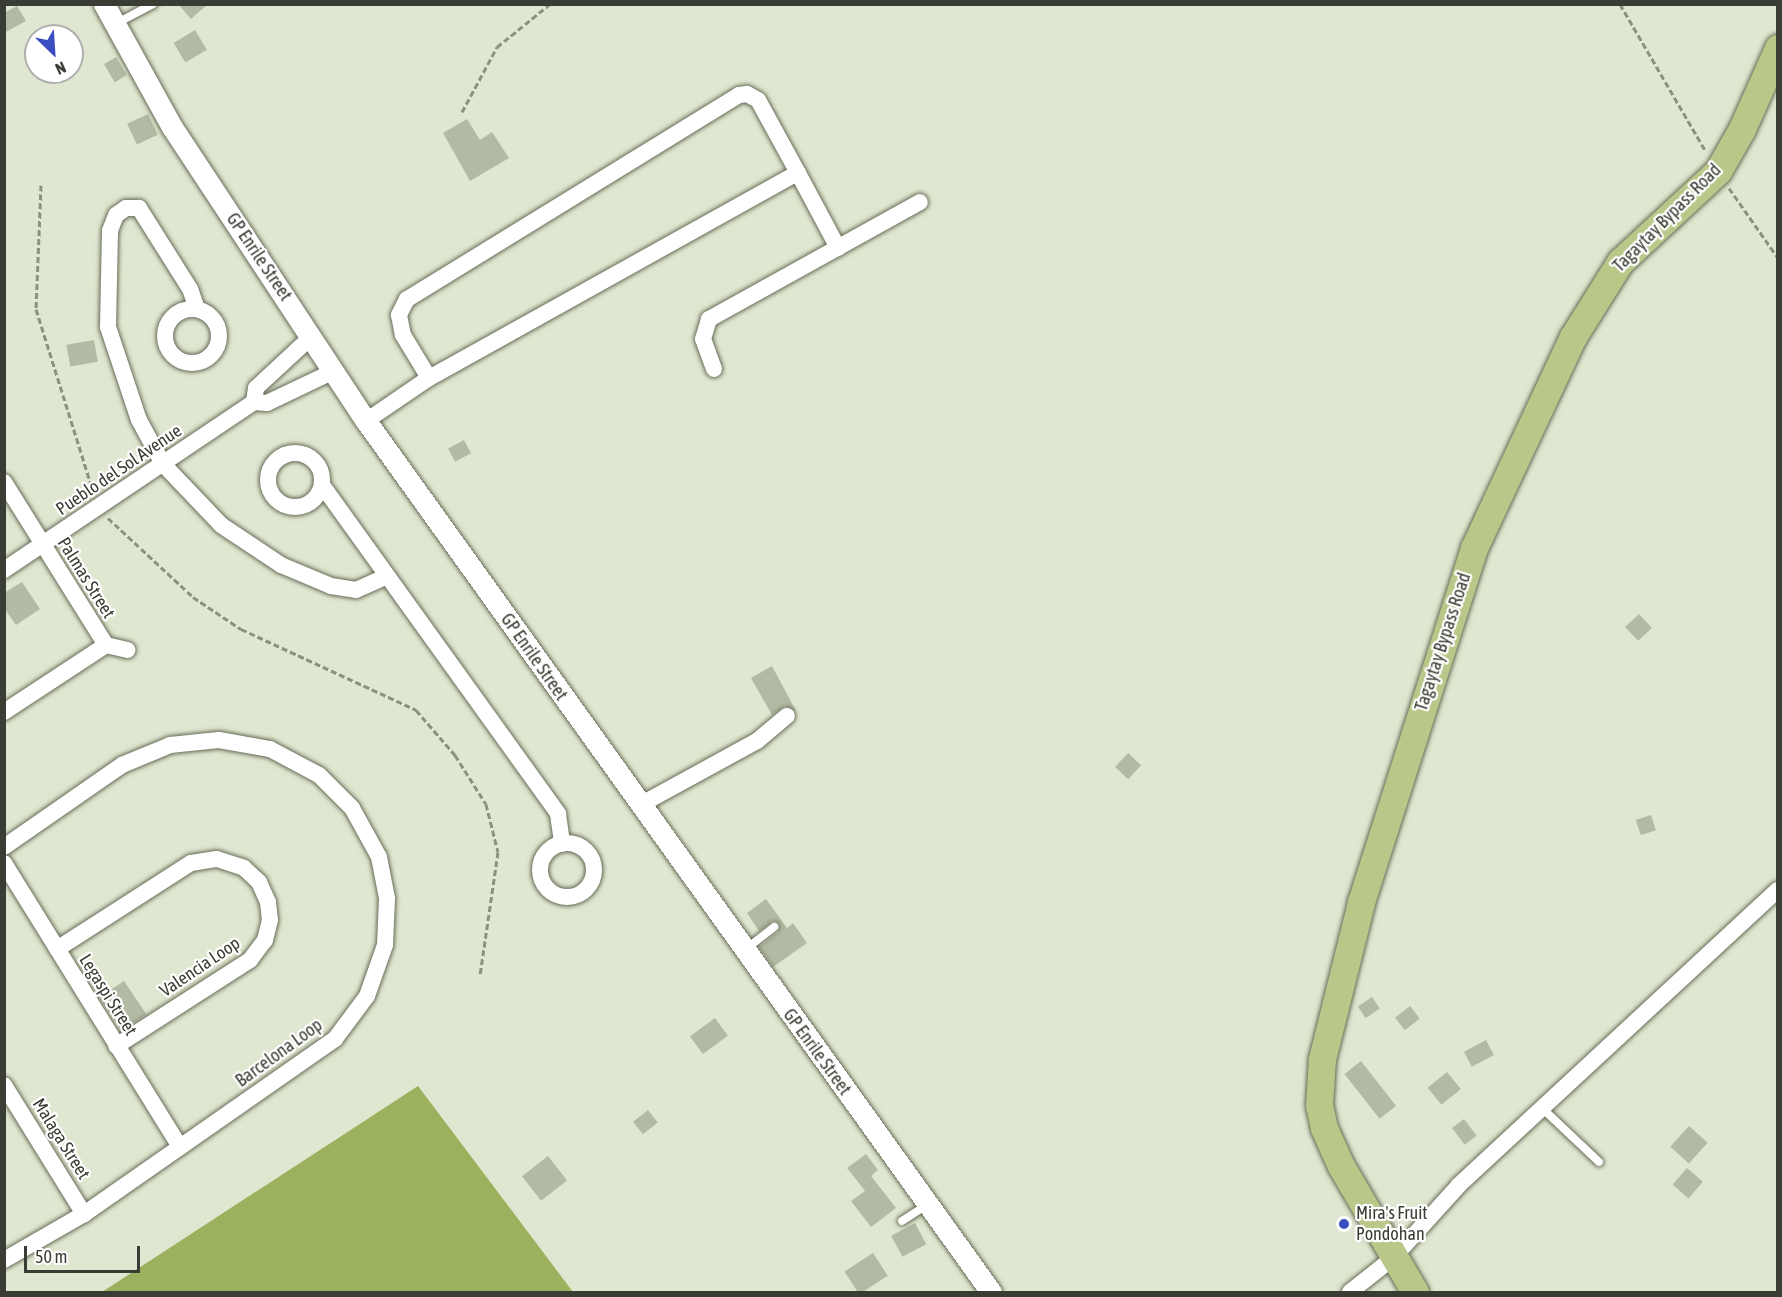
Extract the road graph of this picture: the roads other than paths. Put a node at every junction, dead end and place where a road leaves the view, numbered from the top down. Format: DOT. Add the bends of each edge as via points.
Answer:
graph roads {
  1 [pos="104,4"];
  2 [pos="153,4"];
  3 [pos="116,24"];
  4 [pos="1778,48"];
  5 [pos="798,173"];
  6 [pos="920,202"];
  7 [pos="838,248"];
  8 [pos="197,309"];
  9 [pos="312,336"];
  10 [pos="714,369"];
  11 [pos="334,371"];
  12 [pos="429,378"];
  13 [pos="254,402"];
  14 [pos="366,421"];
  15 [pos="162,464"];
  16 [pos="4,482"];
  17 [pos="322,485"];
  18 [pos="42,545"];
  19 [pos="4,570"];
  20 [pos="387,576"];
  21 [pos="106,645"];
  22 [pos="127,650"];
  23 [pos="4,712"];
  24 [pos="788,716"];
  25 [pos="640,805"];
  26 [pos="562,844"];
  27 [pos="4,847"];
  28 [pos="4,863"];
  29 [pos="1778,890"];
  30 [pos="774,927"];
  31 [pos="57,949"];
  32 [pos="744,951"];
  33 [pos="116,1046"];
  34 [pos="4,1085"];
  35 [pos="1543,1109"];
  36 [pos="180,1147"];
  37 [pos="1599,1162"];
  38 [pos="928,1205"];
  39 [pos="84,1214"];
  40 [pos="902,1221"];
  41 [pos="1394,1257"];
  42 [pos="4,1260"];
  43 [pos="991,1293"];
  44 [pos="1350,1293"];
  45 [pos="1415,1293"];
  1 -- 3 [label="street, GP Enrile Street"];
  2 -- 3 [label="lane"];
  3 -- 9 [label="street, GP Enrile Street" via="172,127"];
  4 -- 41 [label="main road, Tagaytay Bypass Road" via="1742,129 1718,171 1620,262 1573,337 1474,548 1361,902 1322,1059 1318,1094 1324,1128 1334,1151"];
  5 -- 7 [label="street"];
  5 -- 12 [label="street"];
  5 -- 12 [label="street" via="758,100 747,94 738,95 407,299 399,315 403,335"];
  6 -- 7 [label="street"];
  7 -- 10 [label="street" via="709,319 703,339"];
  8 -- 15 [label="street" via="190,289 139,208 126,208 116,215 110,231 108,327 139,420"];
  9 -- 11 [label="street, GP Enrile Street"];
  9 -- 13 [label="street, Pueblo del Sol Avenue" via="256,388"];
  11 -- 13 [label="street, Pueblo del Sol Avenue" via="267,403"];
  11 -- 14 [label="street, GP Enrile Street"];
  12 -- 14 [label="street"];
  13 -- 15 [label="street, Pueblo del Sol Avenue"];
  14 -- 25 [label="street, GP Enrile Street"];
  15 -- 18 [label="street, Pueblo del Sol Avenue"];
  15 -- 20 [label="street" via="220,525 281,565 331,586 356,590"];
  16 -- 18 [label="street, Palmas Street"];
  17 -- 20 [label="street"];
  18 -- 19 [label="street, Pueblo del Sol Avenue"];
  18 -- 21 [label="street, Palmas Street"];
  20 -- 26 [label="street" via="558,814"];
  21 -- 22 [label="street, Palmas Street"];
  21 -- 23 [label="street"];
  24 -- 25 [label="street" via="757,741"];
  25 -- 32 [label="street, GP Enrile Street"];
  27 -- 36 [label="street, Barcelona Loop" via="123,765 180,744 219,740 270,749 319,775 352,808 379,857 387,898 385,945 368,996 335,1039"];
  28 -- 31 [label="street, Legaspi Street"];
  29 -- 35 [label="street"];
  30 -- 32 [label="lane"];
  31 -- 33 [label="street, Legaspi Street"];
  31 -- 33 [label="street, Valencia Loop" via="191,863 217,859 244,868 259,882 268,902 270,920 265,940 250,960"];
  32 -- 38 [label="street, GP Enrile Street"];
  33 -- 36 [label="street, Legaspi Street"];
  34 -- 39 [label="street, Malaga Street"];
  35 -- 37 [label="lane"];
  35 -- 41 [label="street" via="1459,1185"];
  36 -- 39 [label="street, Barcelona Loop"];
  38 -- 40 [label="lane"];
  38 -- 43 [label="street, GP Enrile Street"];
  39 -- 42 [label="street, Barcelona Loop"];
  41 -- 44 [label="street"];
  41 -- 45 [label="main road, Tagaytay Bypass Road"];
}
